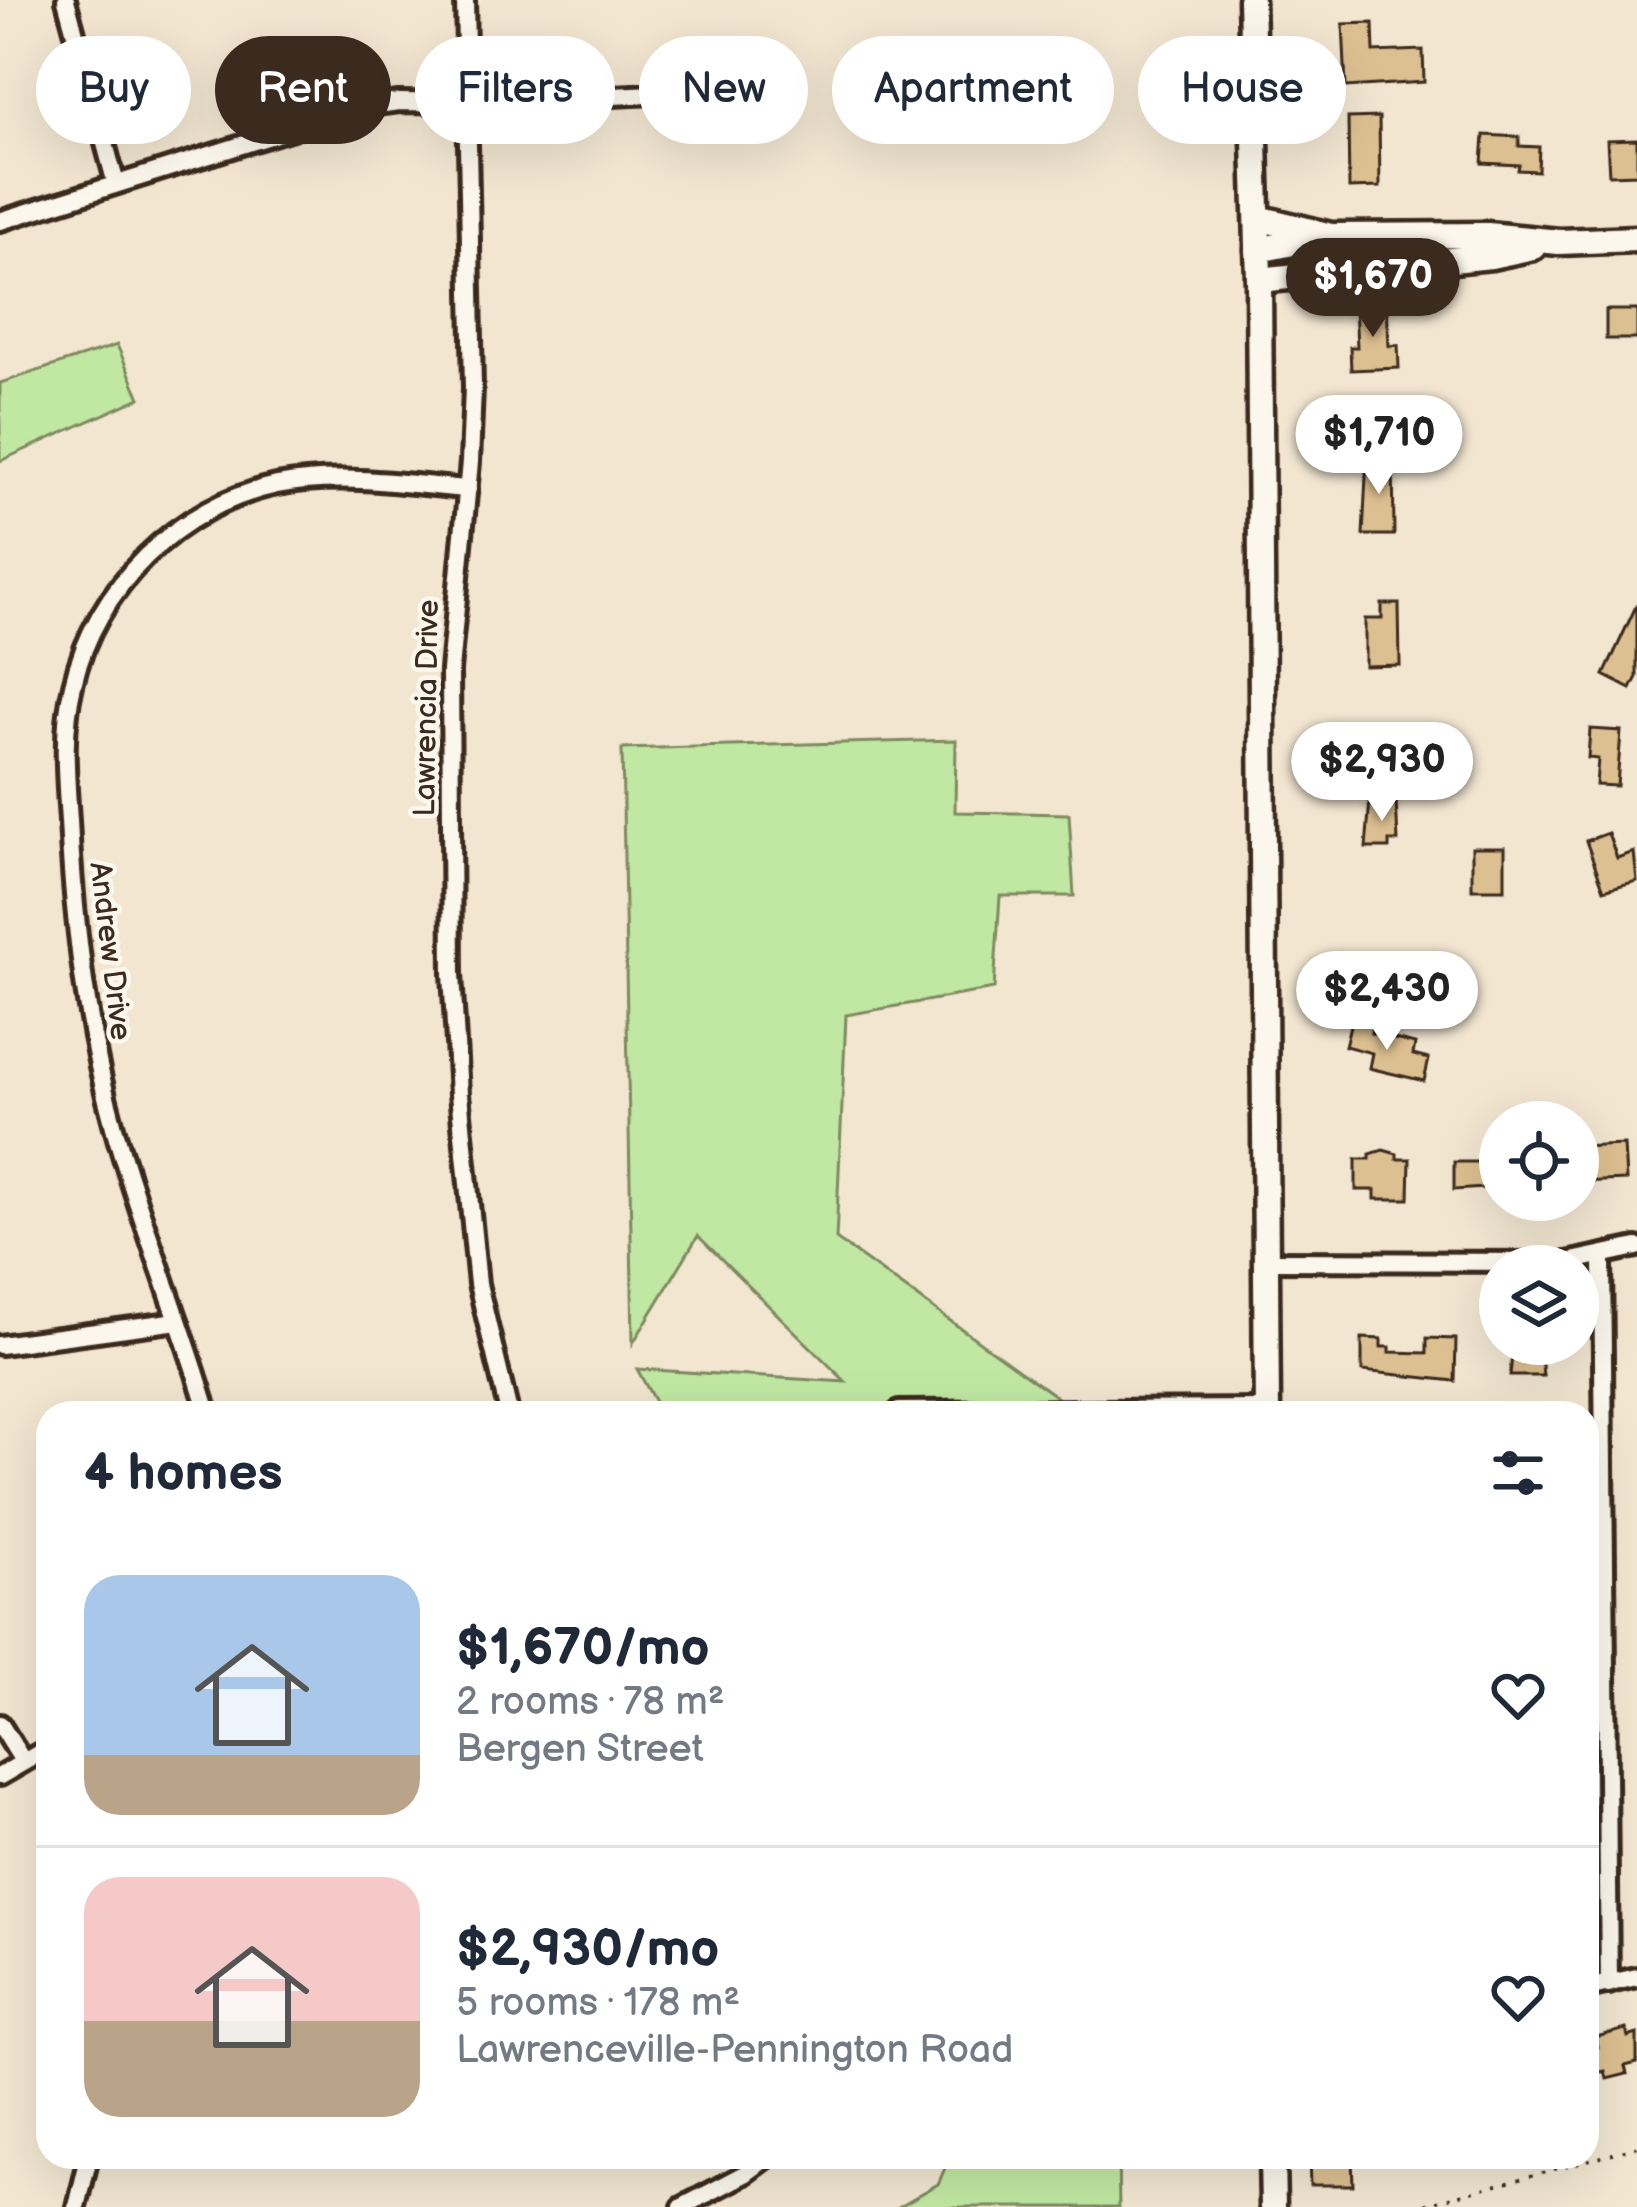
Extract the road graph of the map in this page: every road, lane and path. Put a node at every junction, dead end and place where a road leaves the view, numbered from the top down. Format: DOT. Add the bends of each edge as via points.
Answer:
graph roads {
  1 [pos="66,0"];
  2 [pos="465,0"];
  3 [pos="1251,0"];
  4 [pos="466,36"];
  5 [pos="415,101"];
  6 [pos="469,144"];
  7 [pos="116,184"];
  8 [pos="1258,218"];
  9 [pos="0,221"];
  10 [pos="1331,236"];
  11 [pos="1637,239"];
  12 [pos="1559,242"];
  13 [pos="1258,250"];
  14 [pos="1259,280"];
  15 [pos="468,489"];
  16 [pos="1637,1247"];
  17 [pos="1602,1257"];
  18 [pos="1266,1261"];
  19 [pos="178,1321"];
  20 [pos="0,1345"];
  21 [pos="204,1401"];
  22 [pos="505,1401"];
  23 [pos="1267,1401"];
  24 [pos="0,1724"];
  25 [pos="36,1754"];
  26 [pos="23,1761"];
  27 [pos="0,1776"];
  28 [pos="1637,1977"];
  29 [pos="1609,1984"];
  30 [pos="1599,1986"];
  31 [pos="1637,2147"];
  32 [pos="1599,2157"];
  33 [pos="86,2169"];
  34 [pos="752,2169"];
  35 [pos="1272,2169"];
  36 [pos="1555,2169"];
  37 [pos="77,2207"];
  38 [pos="682,2207"];
  39 [pos="1273,2207"];
  40 [pos="1414,2207"];
  1 -- 7 [label="street"];
  2 -- 4 [label="street, Lawrencia Drive"];
  3 -- 8 [label="street"];
  5 -- 7 [label="street" via="362,107"];
  6 -- 15 [label="street, Lawrencia Drive"];
  7 -- 9 [label="street"];
  8 -- 10 [label="street"];
  8 -- 13 [label="street"];
  10 -- 12 [label="street"];
  10 -- 13 [label="street"];
  11 -- 12 [label="street"];
  12 -- 14 [label="street"];
  13 -- 14 [label="street"];
  14 -- 18 [label="street"];
  15 -- 19 [label="street, Andrew Drive" via="338,479 242,495 144,558 85,647 65,757 82,980 112,1121"];
  15 -- 22 [label="street, Lawrencia Drive" via="450,670 452,974 478,1283"];
  16 -- 17 [label="street"];
  17 -- 18 [label="street" via="1531,1264"];
  17 -- 29 [label="street"];
  18 -- 23 [label="street"];
  19 -- 20 [label="street"];
  19 -- 21 [label="street, Andrew Drive"];
  24 -- 26 [label="street"];
  25 -- 26 [label="street"];
  26 -- 27 [label="street"];
  28 -- 29 [label="street"];
  29 -- 30 [label="street"];
  31 -- 32 [label="path"];
  33 -- 37 [label="street"];
  34 -- 38 [label="street"];
  35 -- 39 [label="street"];
  36 -- 40 [label="path"];
}
